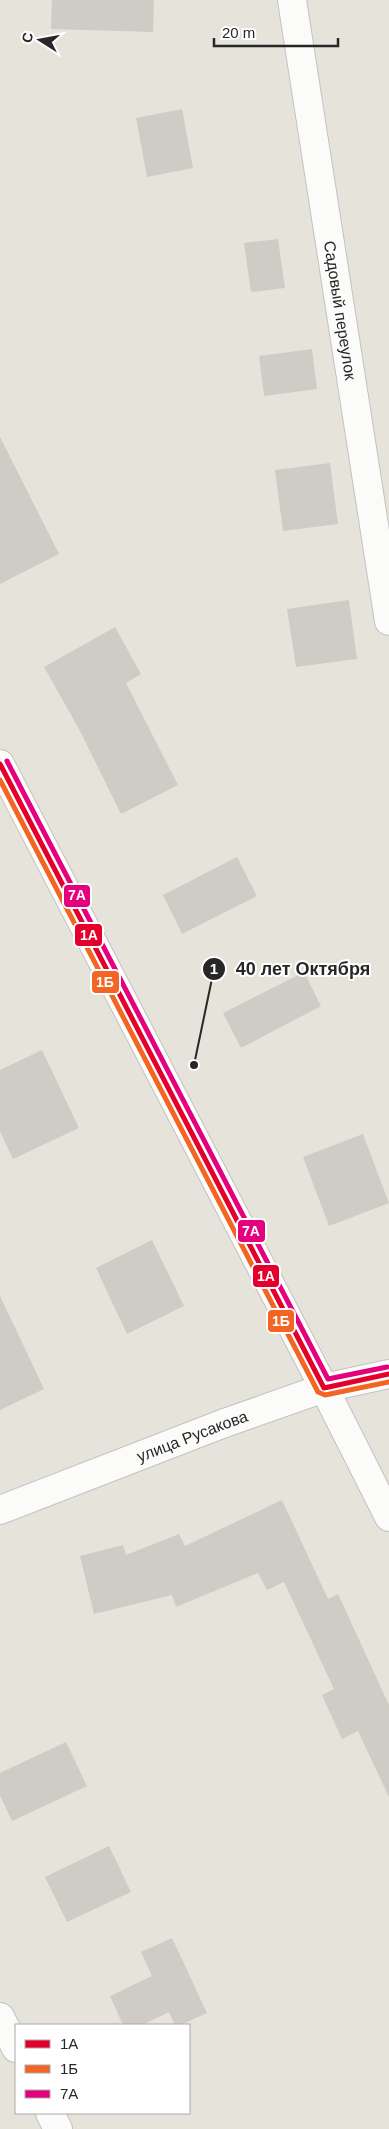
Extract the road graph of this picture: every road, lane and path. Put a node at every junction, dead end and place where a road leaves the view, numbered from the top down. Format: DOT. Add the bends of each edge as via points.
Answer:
graph roads {
  1 [pos="292,0"];
  2 [pos="389,621"];
  3 [pos="0,764"];
  4 [pos="389,1374"];
  5 [pos="324,1388"];
  6 [pos="0,1510"];
  7 [pos="389,1517"];
  8 [pos="0,2017"];
  9 [pos="15,2046"];
  10 [pos="50,2114"];
  11 [pos="58,2129"];
  1 -- 2 [label="street, Садовый переулок"];
  3 -- 5 [label="street"];
  4 -- 5 [label="street, улица Русакова"];
  5 -- 6 [label="street, улица Русакова"];
  5 -- 7 [label="street"];
  8 -- 9 [label="street"];
  10 -- 11 [label="street"];
}
